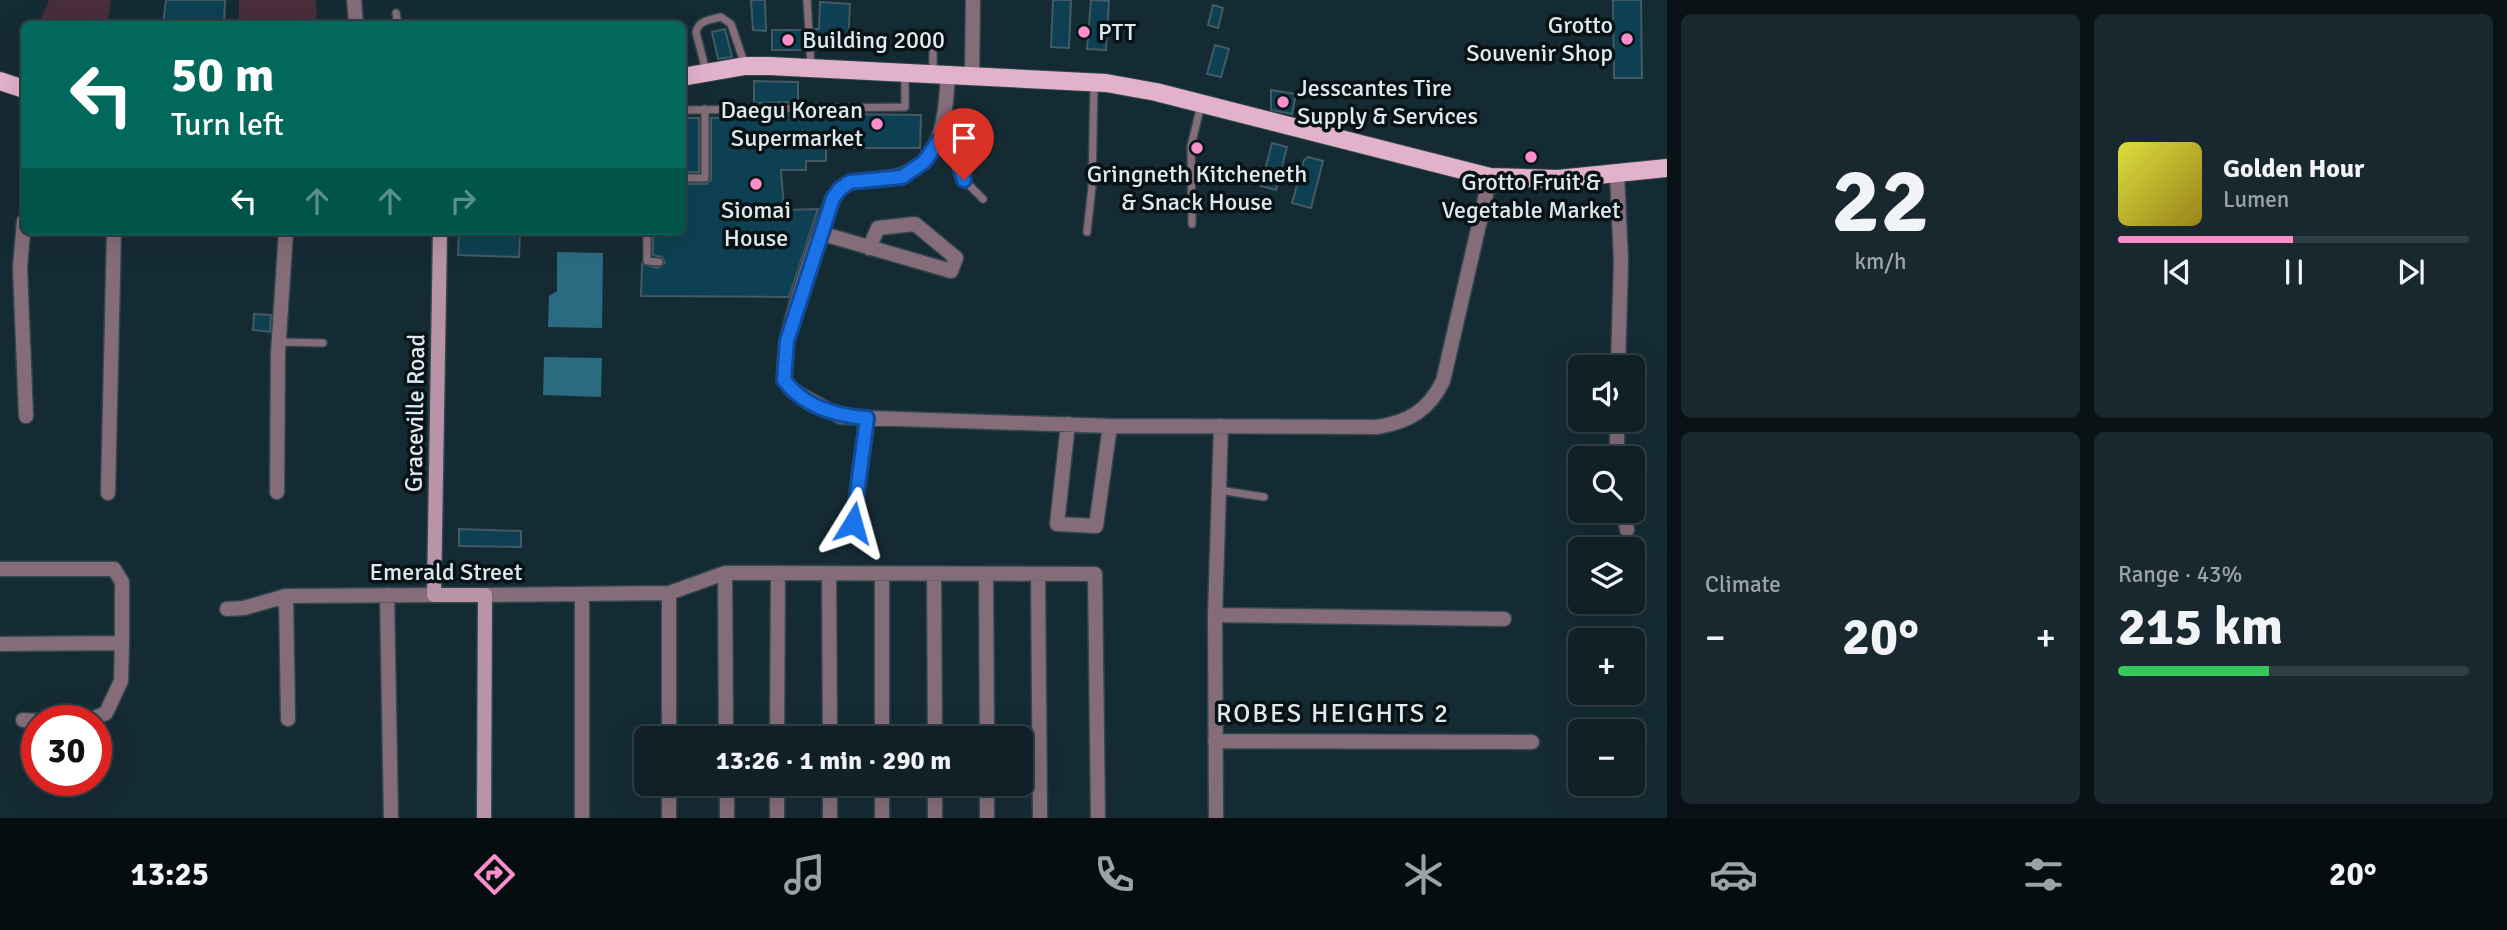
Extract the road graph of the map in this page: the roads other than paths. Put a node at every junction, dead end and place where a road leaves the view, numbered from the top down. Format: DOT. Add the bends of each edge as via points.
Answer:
graph roads {
  1 [pos="354,0"];
  2 [pos="807,0"];
  3 [pos="972,0"];
  4 [pos="396,13"];
  5 [pos="356,21"];
  6 [pos="397,21"];
  7 [pos="933,51"];
  8 [pos="745,65"];
  9 [pos="811,66"];
  10 [pos="706,71"];
  11 [pos="906,71"];
  12 [pos="940,73"];
  13 [pos="972,75"];
  14 [pos="686,76"];
  15 [pos="0,82"];
  16 [pos="1094,82"];
  17 [pos="21,88"];
  18 [pos="1202,104"];
  19 [pos="705,109"];
  20 [pos="686,110"];
  21 [pos="940,139"];
  22 [pos="1667,168"];
  23 [pos="1617,173"];
  24 [pos="1490,177"];
  25 [pos="686,178"];
  26 [pos="983,199"];
  27 [pos="1192,224"];
  28 [pos="1087,232"];
  29 [pos="820,233"];
  30 [pos="23,235"];
  31 [pos="114,235"];
  32 [pos="286,235"];
  33 [pos="440,235"];
  34 [pos="648,235"];
  35 [pos="869,248"];
  36 [pos="659,262"];
  37 [pos="280,342"];
  38 [pos="323,343"];
  39 [pos="1618,355"];
  40 [pos="26,416"];
  41 [pos="867,418"];
  42 [pos="1068,424"];
  43 [pos="1110,426"];
  44 [pos="1221,426"];
  45 [pos="1219,490"];
  46 [pos="277,492"];
  47 [pos="108,493"];
  48 [pos="1264,497"];
  49 [pos="853,523"];
  50 [pos="1626,523"];
  51 [pos="1627,530"];
  52 [pos="0,569"];
  53 [pos="725,573"];
  54 [pos="778,573"];
  55 [pos="829,573"];
  56 [pos="882,573"];
  57 [pos="934,573"];
  58 [pos="986,574"];
  59 [pos="1038,574"];
  60 [pos="669,593"];
  61 [pos="582,594"];
  62 [pos="387,595"];
  63 [pos="434,595"];
  64 [pos="485,595"];
  65 [pos="286,596"];
  66 [pos="226,610"];
  67 [pos="1215,615"];
  68 [pos="1504,619"];
  69 [pos="122,643"];
  70 [pos="0,644"];
  71 [pos="110,705"];
  72 [pos="288,719"];
  73 [pos="669,726"];
  74 [pos="726,726"];
  75 [pos="777,726"];
  76 [pos="830,726"];
  77 [pos="882,726"];
  78 [pos="935,726"];
  79 [pos="987,726"];
  80 [pos="1215,741"];
  81 [pos="1532,742"];
  82 [pos="669,796"];
  83 [pos="727,796"];
  84 [pos="777,796"];
  85 [pos="830,796"];
  86 [pos="882,796"];
  87 [pos="935,796"];
  88 [pos="987,796"];
  89 [pos="391,818"];
  90 [pos="484,818"];
  91 [pos="582,818"];
  92 [pos="669,818"];
  93 [pos="727,818"];
  94 [pos="777,818"];
  95 [pos="830,818"];
  96 [pos="882,818"];
  97 [pos="935,818"];
  98 [pos="987,818"];
  99 [pos="1040,818"];
  100 [pos="1098,818"];
  101 [pos="1216,818"];
  1 -- 5 [label="street"];
  2 -- 9 [label="lane"];
  3 -- 13 [label="street" via="966,31"];
  4 -- 6 [label="lane"];
  7 -- 12 [label="lane"];
  8 -- 9 [label="main road"];
  8 -- 10 [label="main road"];
  8 -- 10 [label="lane" via="731,24 721,18 702,22 696,32"];
  9 -- 11 [label="main road"];
  10 -- 14 [label="main road"];
  11 -- 12 [label="main road"];
  11 -- 19 [label="lane" via="905,107"];
  12 -- 13 [label="main road"];
  12 -- 21 [label="street" via="946,106"];
  13 -- 16 [label="main road"];
  15 -- 17 [label="main road"];
  16 -- 18 [label="main road"];
  16 -- 28 [label="lane"];
  18 -- 24 [label="main road"];
  18 -- 27 [label="lane" via="1191,146"];
  19 -- 20 [label="lane"];
  19 -- 25 [label="lane" via="705,178"];
  21 -- 26 [label="lane" via="956,152 964,180"];
  21 -- 29 [label="street" via="924,162 902,177 850,182 840,189"];
  22 -- 23 [label="main road"];
  23 -- 24 [label="main road" via="1558,179"];
  23 -- 39 [label="street"];
  24 -- 44 [label="street" via="1435,399 1397,424 1377,427"];
  29 -- 35 [label="street"];
  29 -- 41 [label="street" via="787,341 784,380 792,390 841,417"];
  30 -- 40 [label="street"];
  31 -- 47 [label="street"];
  32 -- 37 [label="street"];
  33 -- 63 [label="street, Graceville Road"];
  34 -- 36 [label="lane" via="647,261"];
  35 -- 35 [label="street" via="951,271 956,258 915,224 878,228"];
  37 -- 38 [label="lane"];
  37 -- 46 [label="street"];
  41 -- 42 [label="street"];
  41 -- 49 [label="street"];
  42 -- 43 [label="street"];
  42 -- 43 [label="street" via="1057,524 1096,526"];
  43 -- 44 [label="street"];
  44 -- 45 [label="street"];
  45 -- 48 [label="lane"];
  45 -- 67 [label="street"];
  50 -- 51 [label="street"];
  52 -- 69 [label="street" via="114,569 122,582"];
  53 -- 54 [label="street, Emerald Street"];
  53 -- 60 [label="street, Emerald Street"];
  53 -- 74 [label="street"];
  54 -- 55 [label="street, Emerald Street"];
  54 -- 75 [label="street"];
  55 -- 56 [label="street, Emerald Street"];
  55 -- 76 [label="street"];
  56 -- 57 [label="street, Emerald Street"];
  56 -- 77 [label="street"];
  57 -- 58 [label="street, Emerald Street"];
  57 -- 78 [label="street"];
  58 -- 59 [label="street, Emerald Street"];
  58 -- 79 [label="street"];
  59 -- 99 [label="street"];
  59 -- 100 [label="street, Emerald Street" via="1095,574"];
  60 -- 61 [label="street, Emerald Street"];
  60 -- 73 [label="street"];
  61 -- 64 [label="street, Emerald Street"];
  61 -- 91 [label="street"];
  62 -- 63 [label="street, Emerald Street"];
  62 -- 65 [label="street, Emerald Street"];
  62 -- 89 [label="street"];
  63 -- 64 [label="street, Emerald Street"];
  64 -- 90 [label="street"];
  65 -- 66 [label="street, Emerald Street"];
  65 -- 72 [label="street"];
  67 -- 68 [label="street"];
  67 -- 80 [label="street"];
  69 -- 70 [label="street"];
  69 -- 71 [label="street" via="121,681"];
  80 -- 81 [label="street"];
  80 -- 101 [label="street"];
  82 -- 92 [label="street"];
  83 -- 93 [label="street"];
  84 -- 94 [label="street"];
  85 -- 95 [label="street"];
  86 -- 96 [label="street"];
  87 -- 97 [label="street"];
  88 -- 98 [label="street"];
}
